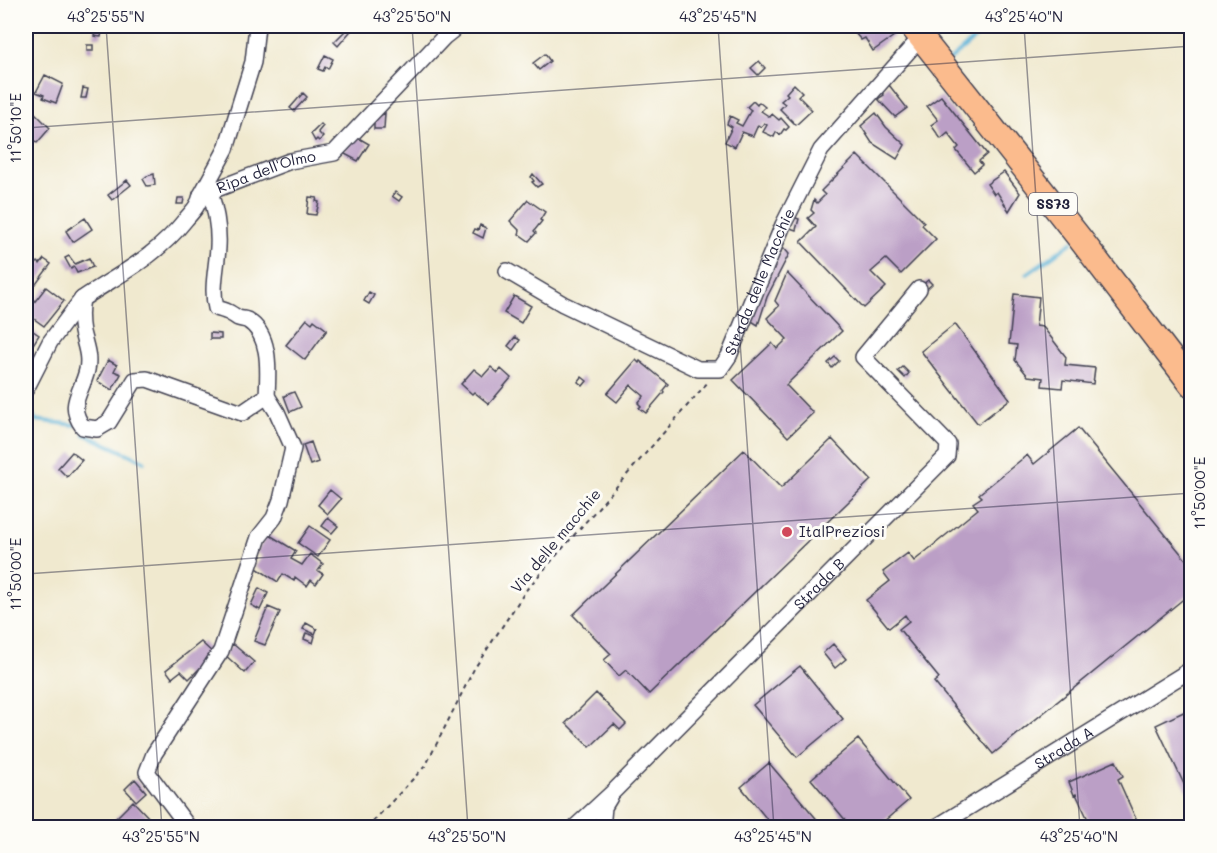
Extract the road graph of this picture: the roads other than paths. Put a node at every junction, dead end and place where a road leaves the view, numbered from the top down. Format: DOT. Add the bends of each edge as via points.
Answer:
graph roads {
  1 [pos="257,26"];
  2 [pos="458,26"];
  3 [pos="916,31"];
  4 [pos="206,193"];
  5 [pos="507,272"];
  6 [pos="920,289"];
  7 [pos="82,299"];
  8 [pos="1191,384"];
  9 [pos="26,388"];
  10 [pos="267,396"];
  11 [pos="1191,669"];
  12 [pos="613,792"];
  13 [pos="189,828"];
  14 [pos="574,828"];
  15 [pos="602,828"];
  16 [pos="935,828"];
  1 -- 4 [label="street, Ripa dell'Olmo" via="253,62 226,149"];
  2 -- 4 [label="street, Ripa dell'Olmo" via="334,153 290,161"];
  3 -- 5 [label="street, Strada delle Macchie" via="821,150 783,225 729,356 720,369 698,369 563,304"];
  3 -- 8 [label="main road, SS73" via="1067,233"];
  4 -- 7 [label="street" via="174,235 143,261"];
  4 -- 10 [label="street" via="213,202 218,244 213,298 216,308 248,321 263,340 268,366"];
  6 -- 12 [label="street, Strada B" via="863,357 948,444 947,456"];
  7 -- 9 [label="street" via="50,342"];
  7 -- 10 [label="street" via="82,330 88,358 74,409 83,427 98,429 109,422 135,380 147,379 242,413"];
  10 -- 13 [label="street" via="293,448 281,500 274,518 259,537 221,651 154,754 147,772"];
  11 -- 16 [label="street, Strada A"];
  12 -- 14 [label="street, Strada B"];
  12 -- 15 [label="street, Strada B" via="604,807"];
}
